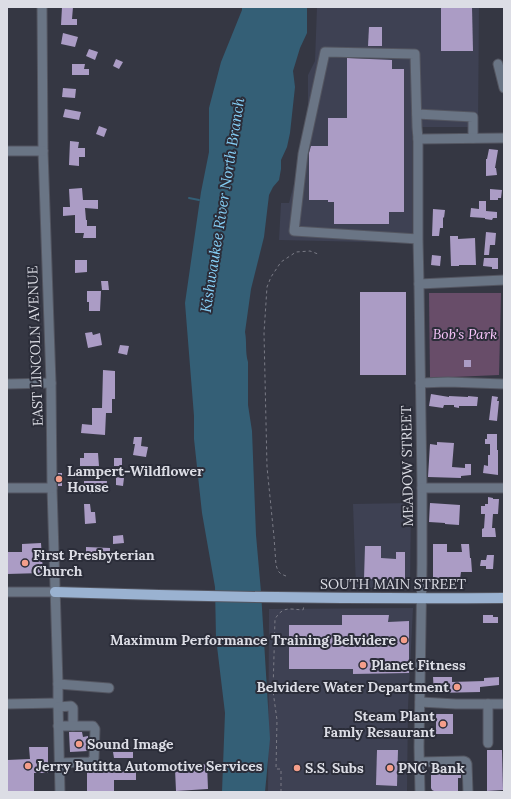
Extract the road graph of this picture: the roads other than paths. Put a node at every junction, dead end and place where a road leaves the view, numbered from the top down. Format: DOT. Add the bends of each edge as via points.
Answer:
graph roads {
  1 [pos="42,7"];
  2 [pos="498,64"];
  3 [pos="504,88"];
  4 [pos="417,114"];
  5 [pos="473,138"];
  6 [pos="504,138"];
  7 [pos="418,139"];
  8 [pos="7,151"];
  9 [pos="43,151"];
  10 [pos="418,239"];
  11 [pos="504,280"];
  12 [pos="419,284"];
  13 [pos="7,384"];
  14 [pos="51,384"];
  15 [pos="420,384"];
  16 [pos="504,384"];
  17 [pos="7,488"];
  18 [pos="52,488"];
  19 [pos="422,488"];
  20 [pos="504,488"];
  21 [pos="7,592"];
  22 [pos="55,592"];
  23 [pos="422,598"];
  24 [pos="504,598"];
  25 [pos="58,684"];
  26 [pos="109,688"];
  27 [pos="420,702"];
  28 [pos="7,704"];
  29 [pos="488,704"];
  30 [pos="504,704"];
  31 [pos="58,705"];
  32 [pos="58,726"];
  33 [pos="73,726"];
  34 [pos="488,743"];
  35 [pos="59,762"];
  36 [pos="420,762"];
  37 [pos="60,792"];
  38 [pos="420,792"];
  39 [pos="468,792"];
  1 -- 9 [label="street, EAST LINCOLN AVENUE"];
  2 -- 3 [label="street"];
  4 -- 5 [label="street" via="473,117"];
  4 -- 7 [label="street, MEADOW STREET"];
  4 -- 10 [label="street, MEADOW STREET" via="415,54 325,52 303,154 294,231"];
  5 -- 6 [label="street"];
  5 -- 7 [label="street"];
  7 -- 10 [label="street, MEADOW STREET"];
  8 -- 9 [label="street"];
  9 -- 14 [label="street, EAST LINCOLN AVENUE"];
  10 -- 12 [label="street, MEADOW STREET"];
  11 -- 12 [label="street"];
  12 -- 15 [label="street, MEADOW STREET"];
  13 -- 14 [label="street"];
  14 -- 18 [label="street, EAST LINCOLN AVENUE"];
  15 -- 16 [label="street"];
  15 -- 19 [label="street, MEADOW STREET"];
  17 -- 18 [label="street"];
  18 -- 22 [label="street, EAST LINCOLN AVENUE"];
  19 -- 20 [label="street"];
  19 -- 23 [label="street, MEADOW STREET"];
  21 -- 22 [label="street"];
  22 -- 23 [label="main road, SOUTH MAIN STREET" via="175,596"];
  22 -- 25 [label="street, EAST LINCOLN AVENUE"];
  23 -- 24 [label="main road, SOUTH MAIN STREET"];
  23 -- 27 [label="street, MEADOW STREET"];
  25 -- 26 [label="street"];
  25 -- 31 [label="street, EAST LINCOLN AVENUE"];
  27 -- 29 [label="street"];
  27 -- 36 [label="street, MEADOW STREET"];
  28 -- 31 [label="street"];
  29 -- 30 [label="street"];
  29 -- 34 [label="street"];
  31 -- 32 [label="street, EAST LINCOLN AVENUE"];
  31 -- 33 [label="street" via="73,708"];
  32 -- 33 [label="street"];
  32 -- 35 [label="street, EAST LINCOLN AVENUE"];
  33 -- 35 [label="street" via="93,726 94,759 90,762"];
  35 -- 37 [label="street, EAST LINCOLN AVENUE"];
  36 -- 38 [label="street, MEADOW STREET"];
  36 -- 39 [label="street" via="466,762"];
}
